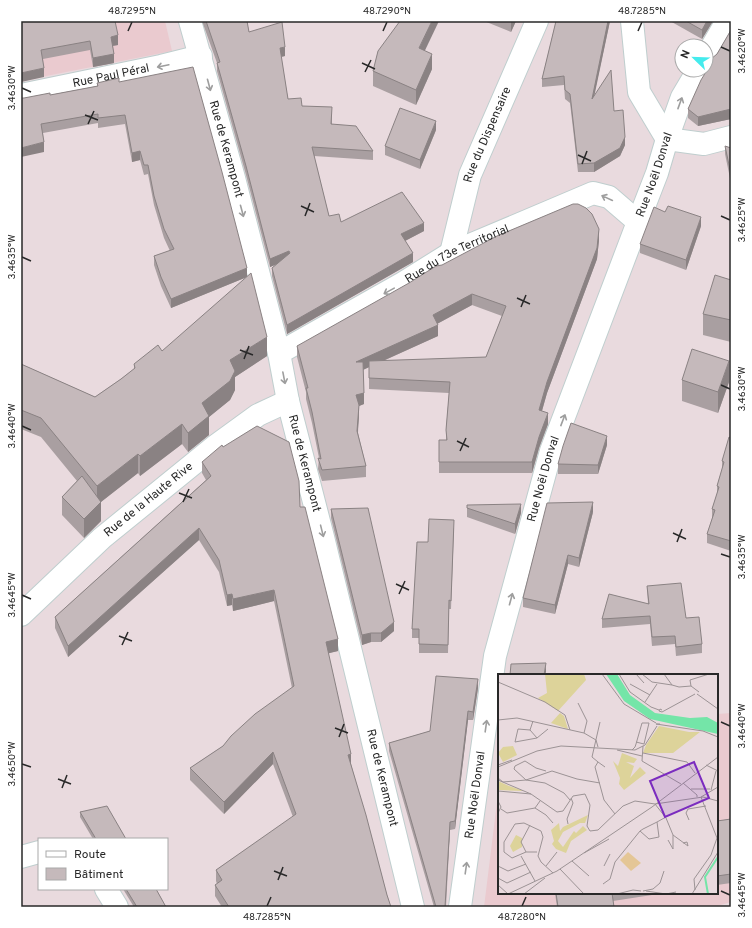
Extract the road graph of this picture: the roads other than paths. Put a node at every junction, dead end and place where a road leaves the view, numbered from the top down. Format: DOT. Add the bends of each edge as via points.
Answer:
graph roads {
  1 [pos="190,21"];
  2 [pos="537,21"];
  3 [pos="632,21"];
  4 [pos="727,21"];
  5 [pos="714,43"];
  6 [pos="201,56"];
  7 [pos="693,78"];
  8 [pos="21,95"];
  9 [pos="731,137"];
  10 [pos="667,139"];
  11 [pos="638,222"];
  12 [pos="451,253"];
  13 [pos="279,353"];
  14 [pos="288,401"];
  15 [pos="21,615"];
  16 [pos="38,852"];
  17 [pos="21,857"];
  18 [pos="107,890"];
  19 [pos="117,907"];
  20 [pos="413,907"];
  21 [pos="460,907"];
  1 -- 6 [label="street, Rue de Kerampont"];
  2 -- 12 [label="street, Rue du Dispensaire" via="470,175"];
  3 -- 10 [label="street" via="639,92"];
  4 -- 5 [label="street"];
  6 -- 8 [label="street, Rue Paul Péral, one-way" via="170,65"];
  6 -- 13 [label="street, Rue de Kerampont, one-way"];
  10 -- 7 [label="street, Rue Noël Donval, one-way" via="682,97"];
  9 -- 10 [label="street" via="704,144"];
  10 -- 11 [label="street, Rue Noël Donval"];
  11 -- 12 [label="street, Rue du 73e Territorial, one-way" via="609,197 594,193"];
  21 -- 11 [label="street, Rue Noël Donval, one-way" via="495,656 551,451"];
  12 -- 13 [label="street, Rue du 73e Territorial, one-way" via="403,284"];
  13 -- 14 [label="street, Rue de Kerampont, one-way"];
  14 -- 15 [label="street, Rue de la Haute Rive" via="258,415 214,447 102,538"];
  14 -- 20 [label="street, Rue de Kerampont, one-way"];
  16 -- 17 [label="street"];
  18 -- 19 [label="street"];
}
